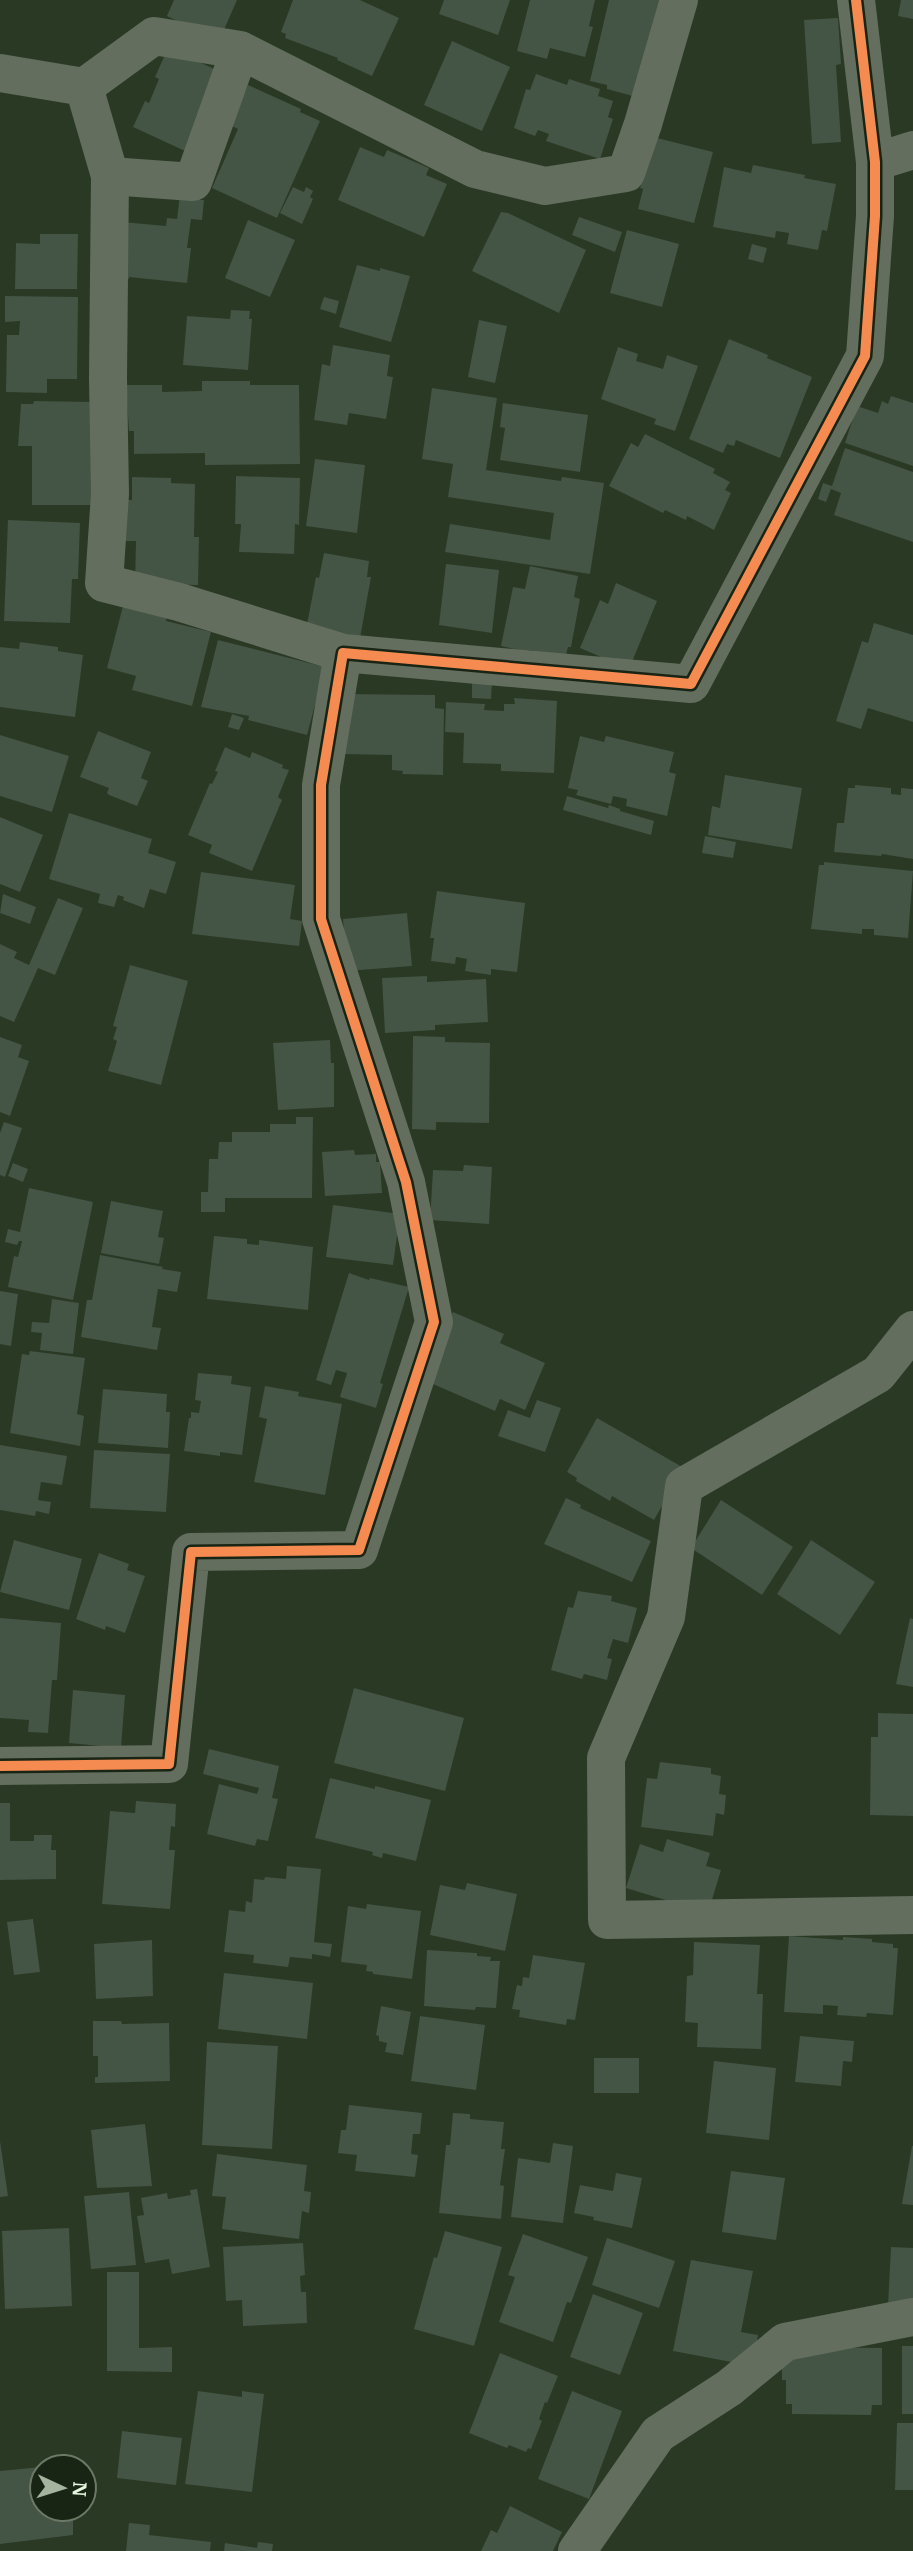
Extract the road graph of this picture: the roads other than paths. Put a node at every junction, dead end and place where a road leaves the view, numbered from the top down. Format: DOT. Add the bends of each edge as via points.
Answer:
graph roads {
  1 [pos="679,0"];
  2 [pos="856,0"];
  3 [pos="240,50"];
  4 [pos="0,73"];
  5 [pos="84,87"];
  6 [pos="913,149"];
  7 [pos="875,162"];
  8 [pos="110,176"];
  9 [pos="343,653"];
  10 [pos="913,1331"];
  11 [pos="0,1766"];
  12 [pos="913,1914"];
  13 [pos="913,2317"];
  14 [pos="577,2551"];
  1 -- 3 [label="street" via="626,173 545,186 475,169"];
  2 -- 7 [label="street"];
  3 -- 5 [label="street" via="154,36"];
  3 -- 8 [label="street" via="193,182"];
  4 -- 5 [label="street"];
  5 -- 8 [label="street"];
  6 -- 7 [label="street"];
  7 -- 9 [label="street" via="865,356 691,684"];
  8 -- 9 [label="street" via="110,494 104,583"];
  9 -- 11 [label="street" via="321,785 321,919 405,1182 434,1322 359,1550 191,1552 169,1764"];
  10 -- 12 [label="street" via="878,1374 684,1486 666,1617 606,1758 607,1920"];
  13 -- 14 [label="street" via="785,2342 729,2388 658,2434"];
}
